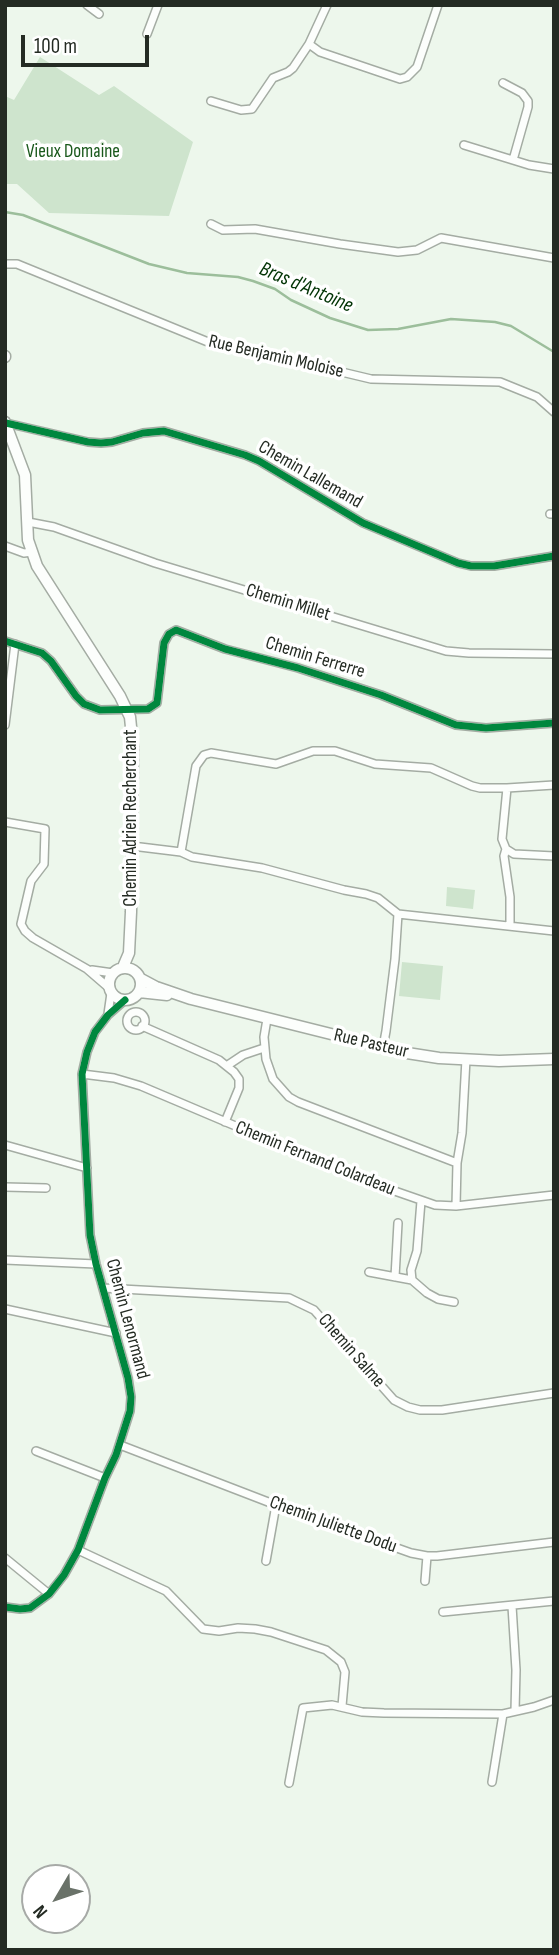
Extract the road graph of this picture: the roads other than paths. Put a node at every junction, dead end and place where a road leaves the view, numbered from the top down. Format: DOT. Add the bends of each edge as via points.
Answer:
graph roads {
  1 [pos="87,5"];
  2 [pos="158,5"];
  3 [pos="327,5"];
  4 [pos="438,5"];
  5 [pos="99,14"];
  6 [pos="147,34"];
  7 [pos="309,44"];
  8 [pos="503,83"];
  9 [pos="211,102"];
  10 [pos="464,145"];
  11 [pos="513,160"];
  12 [pos="554,169"];
  13 [pos="211,224"];
  14 [pos="554,258"];
  15 [pos="5,264"];
  16 [pos="554,412"];
  17 [pos="6,422"];
  18 [pos="28,522"];
  19 [pos="5,546"];
  20 [pos="32,552"];
  21 [pos="554,556"];
  22 [pos="5,641"];
  23 [pos="15,644"];
  24 [pos="554,654"];
  25 [pos="127,709"];
  26 [pos="554,723"];
  27 [pos="5,724"];
  28 [pos="554,785"];
  29 [pos="507,788"];
  30 [pos="5,822"];
  31 [pos="132,846"];
  32 [pos="506,849"];
  33 [pos="181,852"];
  34 [pos="554,856"];
  35 [pos="398,914"];
  36 [pos="510,926"];
  37 [pos="554,931"];
  38 [pos="88,969"];
  39 [pos="128,969"];
  40 [pos="113,973"];
  41 [pos="141,979"];
  42 [pos="110,990"];
  43 [pos="139,992"];
  44 [pos="191,999"];
  45 [pos="125,1000"];
  46 [pos="108,1015"];
  47 [pos="267,1019"];
  48 [pos="142,1026"];
  49 [pos="383,1047"];
  50 [pos="264,1048"];
  51 [pos="466,1059"];
  52 [pos="554,1059"];
  53 [pos="228,1065"];
  54 [pos="82,1074"];
  55 [pos="225,1122"];
  56 [pos="5,1145"];
  57 [pos="457,1163"];
  58 [pos="87,1168"];
  59 [pos="5,1187"];
  60 [pos="46,1188"];
  61 [pos="554,1195"];
  62 [pos="421,1201"];
  63 [pos="456,1206"];
  64 [pos="398,1223"];
  65 [pos="5,1260"];
  66 [pos="96,1264"];
  67 [pos="369,1272"];
  68 [pos="395,1277"];
  69 [pos="412,1280"];
  70 [pos="103,1288"];
  71 [pos="454,1302"];
  72 [pos="5,1309"];
  73 [pos="116,1333"];
  74 [pos="554,1393"];
  75 [pos="120,1445"];
  76 [pos="36,1451"];
  77 [pos="106,1478"];
  78 [pos="276,1504"];
  79 [pos="554,1542"];
  80 [pos="78,1549"];
  81 [pos="427,1556"];
  82 [pos="5,1558"];
  83 [pos="266,1561"];
  84 [pos="425,1581"];
  85 [pos="49,1594"];
  86 [pos="554,1601"];
  87 [pos="512,1606"];
  88 [pos="5,1607"];
  89 [pos="443,1612"];
  90 [pos="554,1700"];
  91 [pos="342,1706"];
  92 [pos="516,1711"];
  93 [pos="503,1714"];
  94 [pos="492,1782"];
  95 [pos="289,1783"];
  1 -- 5 [label="street"];
  2 -- 6 [label="street"];
  3 -- 7 [label="street"];
  4 -- 7 [label="street" via="417,68 407,77 400,79 320,52"];
  7 -- 9 [label="street" via="293,68 269,82 252,109"];
  8 -- 11 [label="street" via="522,93 528,102"];
  10 -- 11 [label="street"];
  11 -- 12 [label="street"];
  13 -- 14 [label="street" via="223,230 255,229 398,252 417,250 441,238"];
  15 -- 16 [label="street, Rue Benjamin Moloise" via="17,264 197,339 371,379 500,382 537,397"];
  17 -- 18 [label="main road, Chemin Adrien Recherchant" via="25,475"];
  17 -- 21 [label="street, Chemin Lallemand" via="101,443 164,432 245,455 363,523 458,563 494,566"];
  18 -- 20 [label="main road, Chemin Adrien Recherchant"];
  18 -- 24 [label="street, Chemin Millet" via="446,651"];
  19 -- 20 [label="street"];
  20 -- 25 [label="main road, Chemin Adrien Recherchant"];
  22 -- 23 [label="street"];
  23 -- 25 [label="street" via="46,656 85,704 100,710"];
  23 -- 27 [label="street"];
  25 -- 26 [label="street, Chemin Ferrerre" via="148,709 157,703 166,638 176,630 381,695 456,725 486,728"];
  25 -- 31 [label="main road, Chemin Adrien Recherchant" via="133,738"];
  28 -- 29 [label="street"];
  29 -- 32 [label="street" via="502,839"];
  29 -- 33 [label="street" via="472,786 431,768 375,764 335,751 313,751 276,764 204,755 196,766"];
  30 -- 38 [label="street" via="45,829 44,864 31,881 21,925 28,935"];
  31 -- 33 [label="street"];
  31 -- 39 [label="main road, Chemin Adrien Recherchant"];
  32 -- 34 [label="street" via="514,854"];
  32 -- 36 [label="street"];
  33 -- 35 [label="street" via="366,894"];
  35 -- 36 [label="street"];
  35 -- 49 [label="street"];
  36 -- 37 [label="street"];
  38 -- 40 [label="street"];
  38 -- 42 [label="street"];
  39 -- 40 [label="main road"];
  39 -- 41 [label="main road"];
  40 -- 42 [label="main road"];
  41 -- 43 [label="main road"];
  41 -- 44 [label="main road, Rue Pasteur"];
  42 -- 45 [label="main road"];
  42 -- 46 [label="street, Chemin Lenormand"];
  43 -- 44 [label="main road, Rue Pasteur"];
  43 -- 45 [label="main road"];
  44 -- 47 [label="main road, Rue Pasteur"];
  45 -- 46 [label="street, Chemin Lenormand"];
  46 -- 54 [label="street, Chemin Lenormand" via="95,1032"];
  47 -- 49 [label="main road, Rue Pasteur"];
  47 -- 50 [label="street"];
  48 -- 53 [label="street"];
  49 -- 51 [label="main road, Rue Pasteur"];
  50 -- 53 [label="street"];
  50 -- 57 [label="street" via="273,1079 289,1097"];
  51 -- 52 [label="main road, Rue Pasteur"];
  51 -- 57 [label="street"];
  53 -- 55 [label="street" via="239,1079 239,1088"];
  54 -- 55 [label="street, Chemin Fernand Colardeau" via="128,1082"];
  54 -- 58 [label="street, Chemin Lenormand"];
  55 -- 62 [label="street, Chemin Fernand Colardeau"];
  56 -- 58 [label="street"];
  57 -- 63 [label="street"];
  58 -- 66 [label="street, Chemin Lenormand"];
  59 -- 60 [label="street"];
  61 -- 63 [label="street, Chemin Fernand Colardeau"];
  62 -- 63 [label="street, Chemin Fernand Colardeau"];
  62 -- 69 [label="street"];
  64 -- 68 [label="street"];
  65 -- 66 [label="street"];
  66 -- 70 [label="street, Chemin Lenormand"];
  67 -- 68 [label="street"];
  68 -- 69 [label="street"];
  69 -- 71 [label="street" via="438,1299"];
  70 -- 73 [label="street, Chemin Lenormand"];
  70 -- 74 [label="street, Chemin Salme" via="289,1298 314,1310 394,1400 408,1407 442,1410"];
  72 -- 73 [label="street"];
  73 -- 75 [label="street, Chemin Lenormand" via="131,1397"];
  75 -- 77 [label="street, Chemin Lenormand"];
  75 -- 78 [label="street, Chemin Juliette Dodu"];
  76 -- 77 [label="street"];
  77 -- 80 [label="street, Chemin Lenormand"];
  78 -- 81 [label="street, Chemin Juliette Dodu"];
  78 -- 83 [label="street"];
  79 -- 81 [label="street, Chemin Juliette Dodu"];
  80 -- 85 [label="street, Chemin Lenormand"];
  80 -- 91 [label="street" via="166,1591 203,1629 262,1630 326,1650 341,1662 345,1672"];
  81 -- 84 [label="street"];
  82 -- 85 [label="street"];
  85 -- 88 [label="street, Chemin Lenormand" via="30,1608"];
  86 -- 87 [label="street"];
  87 -- 89 [label="street"];
  87 -- 92 [label="street"];
  90 -- 92 [label="street"];
  91 -- 93 [label="street" via="362,1712"];
  91 -- 95 [label="street" via="303,1708"];
  92 -- 93 [label="street"];
  93 -- 94 [label="street"];
}
